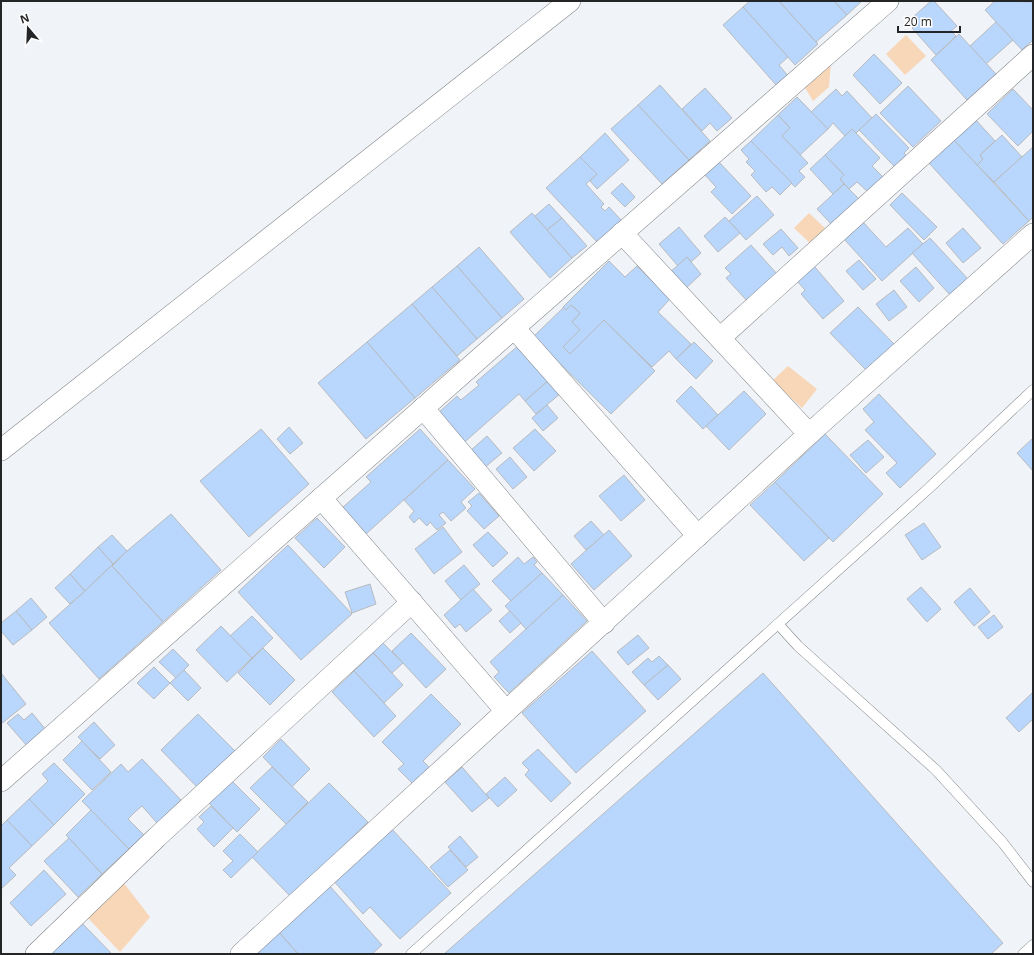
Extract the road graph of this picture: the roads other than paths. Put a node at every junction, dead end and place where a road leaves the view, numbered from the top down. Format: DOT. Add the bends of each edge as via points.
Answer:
graph roads {
  1 [pos="570,1"];
  2 [pos="888,1"];
  3 [pos="1033,55"];
  4 [pos="622,233"];
  5 [pos="1033,234"];
  6 [pos="514,328"];
  7 [pos="720,338"];
  8 [pos="1033,390"];
  9 [pos="423,408"];
  10 [pos="809,434"];
  11 [pos="1,450"];
  12 [pos="321,498"];
  13 [pos="698,536"];
  14 [pos="412,602"];
  15 [pos="604,622"];
  16 [pos="778,624"];
  17 [pos="506,712"];
  18 [pos="1,781"];
  19 [pos="1033,882"];
  20 [pos="1033,945"];
  21 [pos="36,954"];
  22 [pos="241,954"];
  23 [pos="411,954"];
  24 [pos="1023,954"];
  1 -- 11 [label="street"];
  2 -- 4 [label="street"];
  3 -- 7 [label="street"];
  4 -- 6 [label="street"];
  4 -- 7 [label="street"];
  5 -- 10 [label="street"];
  6 -- 9 [label="street"];
  6 -- 13 [label="street"];
  7 -- 10 [label="street"];
  8 -- 16 [label="lane"];
  9 -- 12 [label="street"];
  9 -- 15 [label="street"];
  10 -- 13 [label="street"];
  12 -- 14 [label="street"];
  12 -- 18 [label="street"];
  13 -- 15 [label="street"];
  14 -- 17 [label="street"];
  14 -- 21 [label="street" via="157,836"];
  15 -- 17 [label="street"];
  16 -- 19 [label="lane" via="798,646 936,770 1002,843"];
  16 -- 23 [label="lane"];
  17 -- 22 [label="street"];
  20 -- 24 [label="lane"];
}
